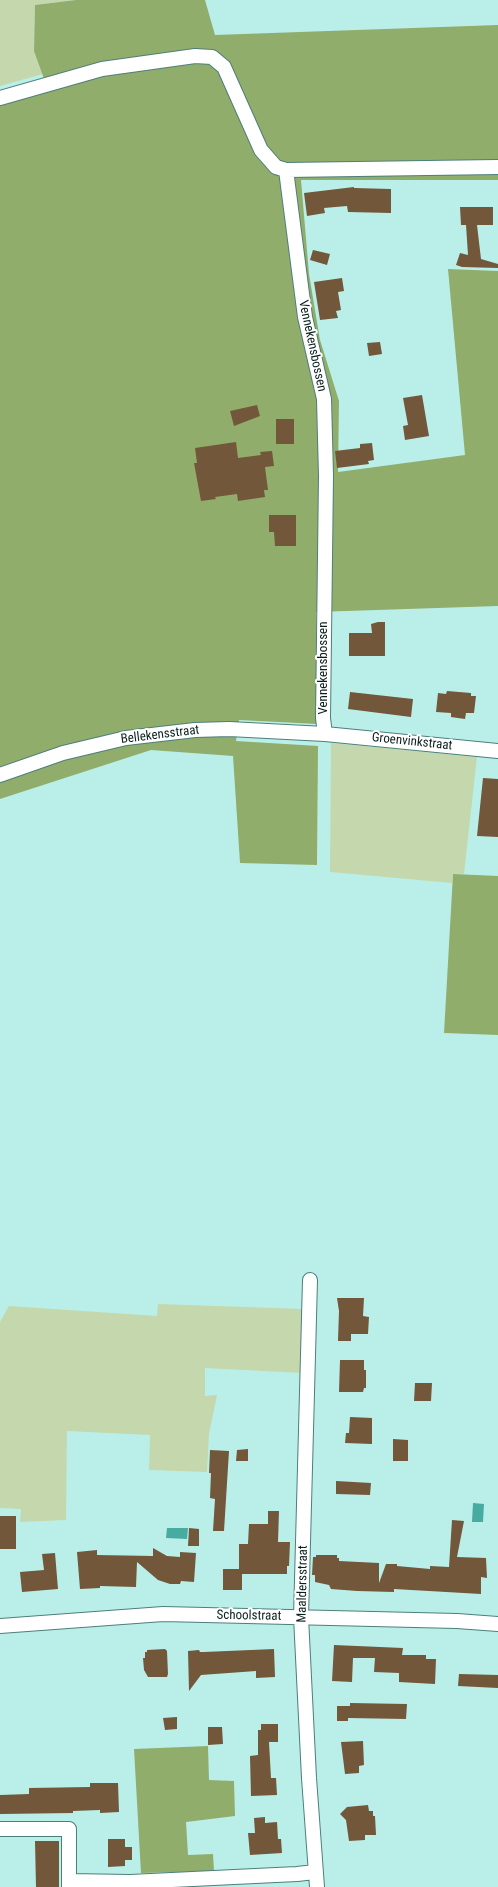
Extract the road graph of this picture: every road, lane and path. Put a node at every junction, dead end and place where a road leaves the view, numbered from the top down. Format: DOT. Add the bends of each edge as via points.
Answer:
graph roads {
  1 [pos="0,98"];
  2 [pos="498,167"];
  3 [pos="286,170"];
  4 [pos="325,734"];
  5 [pos="498,751"];
  6 [pos="0,775"];
  7 [pos="310,1280"];
  8 [pos="301,1617"];
  9 [pos="498,1624"];
  10 [pos="0,1626"];
  11 [pos="0,1829"];
  12 [pos="315,1872"];
  13 [pos="69,1884"];
  14 [pos="130,1885"];
  15 [pos="317,1887"];
  1 -- 3 [label="street" via="102,69 195,56 212,57 224,67 261,150 276,167"];
  2 -- 3 [label="street"];
  3 -- 4 [label="street, Vennekensbossen" via="305,317 324,399"];
  4 -- 5 [label="street, Groenvinkstraat"];
  4 -- 6 [label="street, Bellekensstraat" via="229,728 126,738 63,753"];
  7 -- 8 [label="street, Maaldersstraat"];
  8 -- 9 [label="street, Schoolstraat" via="457,1620"];
  8 -- 10 [label="street, Schoolstraat" via="163,1614"];
  8 -- 12 [label="street, Maaldersstraat"];
  11 -- 13 [label="street" via="69,1829"];
  12 -- 14 [label="street"];
  12 -- 15 [label="street, Maaldersstraat"];
  13 -- 14 [label="street"];
}
